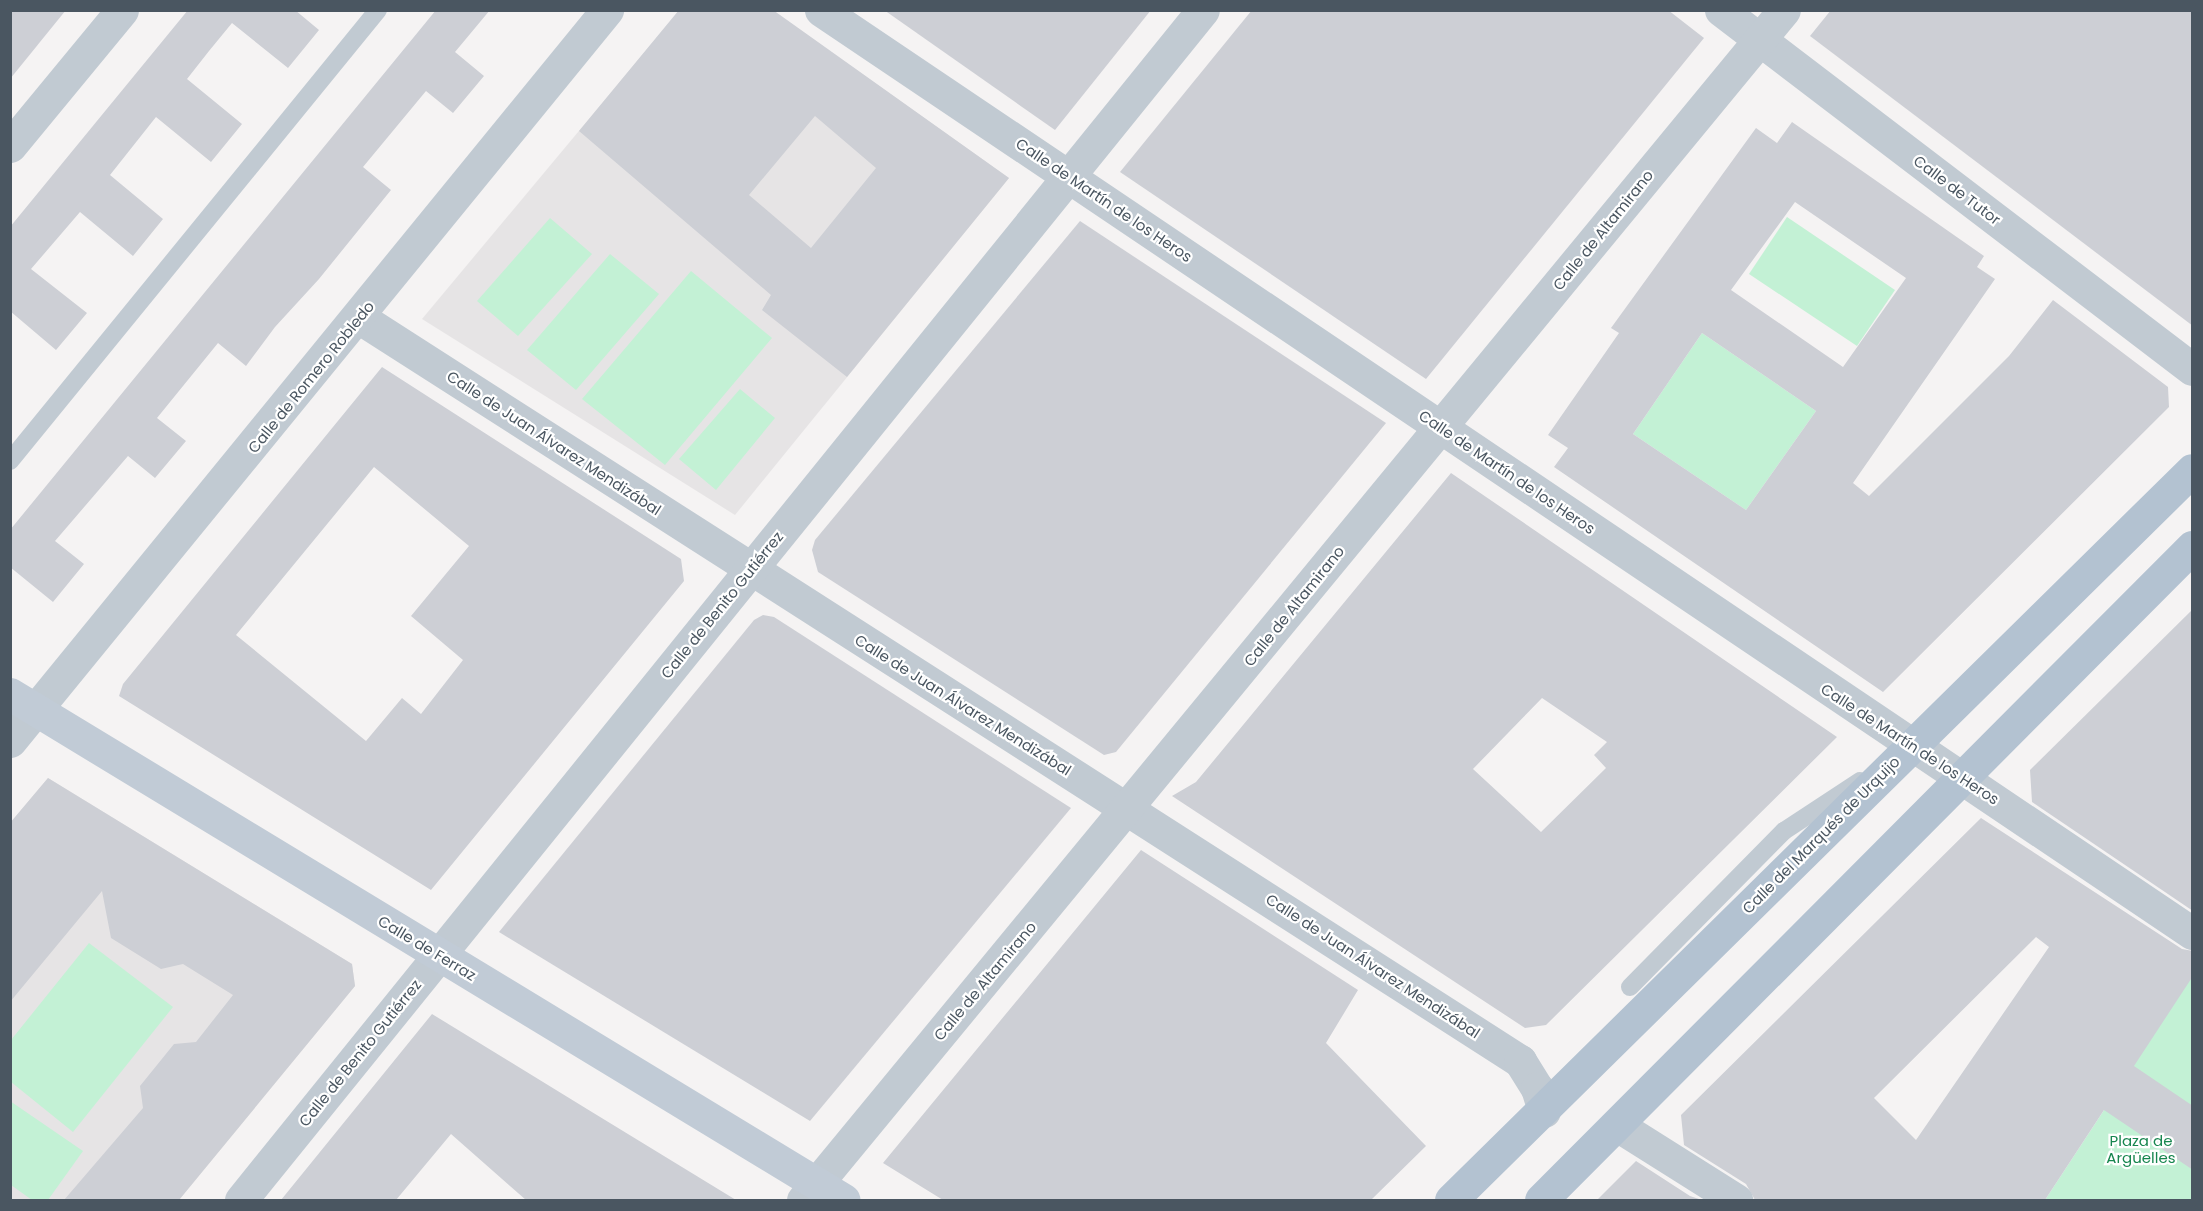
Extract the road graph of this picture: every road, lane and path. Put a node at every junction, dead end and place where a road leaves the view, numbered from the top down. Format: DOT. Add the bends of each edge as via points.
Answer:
graph roads {
  1 [pos="122,10"];
  2 [pos="378,10"];
  3 [pos="608,10"];
  4 [pos="821,10"];
  5 [pos="1203,10"];
  6 [pos="1721,10"];
  7 [pos="1784,10"];
  8 [pos="1760,40"];
  9 [pos="10,146"];
  10 [pos="1069,176"];
  11 [pos="360,318"];
  12 [pos="2193,369"];
  13 [pos="1441,427"];
  14 [pos="10,460"];
  15 [pos="2193,470"];
  16 [pos="2193,547"];
  17 [pos="751,570"];
  18 [pos="24,702"];
  19 [pos="10,741"];
  20 [pos="1911,746"];
  21 [pos="1962,777"];
  22 [pos="1126,809"];
  23 [pos="2193,933"];
  24 [pos="439,955"];
  25 [pos="1630,987"];
  26 [pos="1544,1111"];
  27 [pos="1617,1125"];
  28 [pos="821,1195"];
  29 [pos="241,1200"];
  30 [pos="1451,1200"];
  31 [pos="1541,1200"];
  32 [pos="1736,1200"];
  1 -- 9 [label="street"];
  2 -- 14 [label="lane"];
  3 -- 11 [label="street, Calle de Romero Robledo"];
  4 -- 10 [label="street, Calle de Martín de los Heros"];
  5 -- 10 [label="street, Calle de Benito Gutiérrez"];
  6 -- 8 [label="street, Calle de Tutor"];
  7 -- 8 [label="street, Calle de Altamirano"];
  8 -- 12 [label="street, Calle de Tutor"];
  8 -- 13 [label="street, Calle de Altamirano"];
  10 -- 13 [label="street, Calle de Martín de los Heros"];
  10 -- 17 [label="street, Calle de Benito Gutiérrez"];
  11 -- 17 [label="street, Calle de Juan Álvarez Mendizábal"];
  11 -- 18 [label="street, Calle de Romero Robledo"];
  13 -- 20 [label="street, Calle de Martín de los Heros"];
  13 -- 22 [label="street, Calle de Altamirano"];
  15 -- 20 [label="main road, Calle del Marqués de Urquijo"];
  16 -- 21 [label="main road"];
  17 -- 22 [label="street, Calle de Juan Álvarez Mendizábal"];
  17 -- 24 [label="street, Calle de Benito Gutiérrez"];
  18 -- 19 [label="street, Calle de Romero Robledo"];
  18 -- 24 [label="main road, Calle de Ferraz"];
  20 -- 21 [label="street, Calle de Martín de los Heros"];
  20 -- 25 [label="lane" via="1784,831"];
  20 -- 26 [label="main road, Calle del Marqués de Urquijo"];
  21 -- 23 [label="street, Calle de Martín de los Heros"];
  21 -- 27 [label="main road"];
  22 -- 26 [label="street, Calle de Juan Álvarez Mendizábal" via="1520,1061 1537,1088"];
  22 -- 28 [label="street, Calle de Altamirano"];
  24 -- 28 [label="main road, Calle de Ferraz"];
  24 -- 29 [label="street, Calle de Benito Gutiérrez"];
  26 -- 30 [label="main road, Calle del Marqués de Urquijo"];
  27 -- 31 [label="main road"];
  27 -- 32 [label="street"];
}
